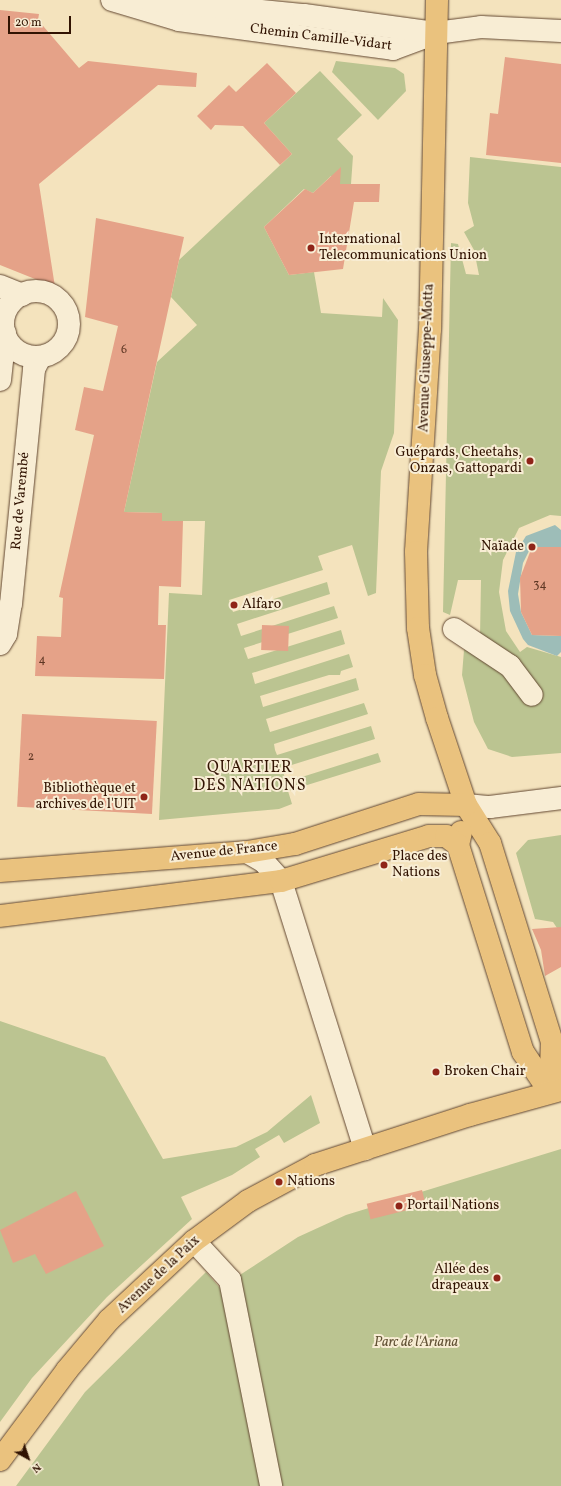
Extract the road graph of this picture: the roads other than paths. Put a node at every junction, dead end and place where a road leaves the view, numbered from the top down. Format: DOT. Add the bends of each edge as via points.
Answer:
graph roads {
  1 [pos="112,0"];
  2 [pos="150,0"];
  3 [pos="437,0"];
  4 [pos="561,30"];
  5 [pos="436,33"];
  6 [pos="0,286"];
  7 [pos="22,295"];
  8 [pos="4,334"];
  9 [pos="40,357"];
  10 [pos="0,380"];
  11 [pos="454,629"];
  12 [pos="0,644"];
  13 [pos="532,695"];
  14 [pos="561,798"];
  15 [pos="466,805"];
  16 [pos="458,845"];
  17 [pos="247,852"];
  18 [pos="0,871"];
  19 [pos="281,881"];
  20 [pos="0,916"];
  21 [pos="556,1091"];
  22 [pos="365,1148"];
  23 [pos="194,1241"];
  24 [pos="0,1460"];
  25 [pos="270,1486"];
  1 -- 5 [label="street, Chemin Camille-Vidart" via="178,20 394,49"];
  2 -- 5 [label="street, Chemin Camille-Vidart" via="310,16"];
  3 -- 5 [label="main road, Avenue Giuseppe-Motta"];
  4 -- 5 [label="street" via="481,27"];
  5 -- 15 [label="main road, Avenue Giuseppe-Motta" via="430,328 416,582 425,675"];
  6 -- 7 [label="street"];
  7 -- 8 [label="street" via="8,307 3,324"];
  7 -- 9 [label="street" via="47,294 63,305 67,314 68,333 64,342 58,349"];
  8 -- 9 [label="street" via="8,342 21,354"];
  8 -- 10 [label="street"];
  9 -- 12 [label="street, Rue de Varembé" via="34,369 11,604 6,634"];
  11 -- 13 [label="street" via="510,666"];
  14 -- 15 [label="street" via="490,806"];
  15 -- 16 [label="main road"];
  15 -- 17 [label="main road, Avenue de France" via="419,804 295,844"];
  15 -- 21 [label="main road" via="490,843 552,1042"];
  16 -- 19 [label="main road" via="446,836 429,836"];
  16 -- 21 [label="main road" via="523,1052"];
  17 -- 18 [label="main road, Avenue de France"];
  17 -- 19 [label="street" via="264,862"];
  19 -- 20 [label="main road"];
  19 -- 22 [label="street"];
  21 -- 22 [label="main road"];
  22 -- 23 [label="main road, Avenue de la Paix" via="315,1165 279,1182 228,1214"];
  23 -- 24 [label="main road, Avenue de la Paix" via="109,1320 53,1388"];
  23 -- 25 [label="street" via="230,1280"];
}
